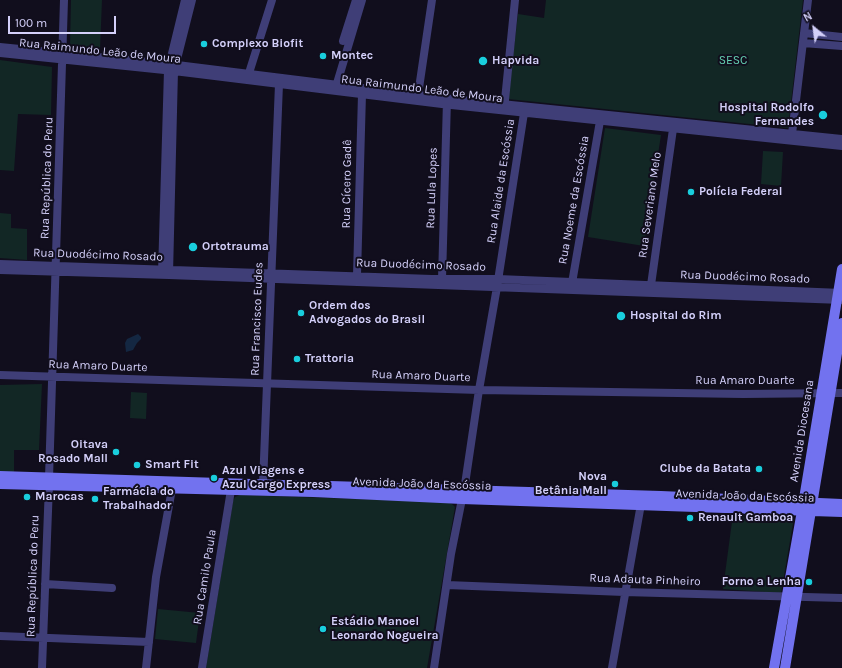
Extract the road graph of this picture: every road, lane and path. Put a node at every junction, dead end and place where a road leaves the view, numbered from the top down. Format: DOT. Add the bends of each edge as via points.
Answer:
graph roads {
  1 [pos="64,0"];
  2 [pos="185,0"];
  3 [pos="192,0"];
  4 [pos="272,0"];
  5 [pos="356,0"];
  6 [pos="362,0"];
  7 [pos="432,0"];
  8 [pos="515,0"];
  9 [pos="808,0"];
  10 [pos="804,33"];
  11 [pos="842,37"];
  12 [pos="803,43"];
  13 [pos="842,46"];
  14 [pos="0,47"];
  15 [pos="0,53"];
  16 [pos="62,57"];
  17 [pos="172,68"];
  18 [pos="249,73"];
  19 [pos="279,84"];
  20 [pos="332,88"];
  21 [pos="362,94"];
  22 [pos="418,95"];
  23 [pos="447,101"];
  24 [pos="504,108"];
  25 [pos="524,112"];
  26 [pos="600,121"];
  27 [pos="673,128"];
  28 [pos="792,134"];
  29 [pos="842,139"];
  30 [pos="842,146"];
  31 [pos="0,264"];
  32 [pos="56,269"];
  33 [pos="842,269"];
  34 [pos="0,270"];
  35 [pos="166,272"];
  36 [pos="357,275"];
  37 [pos="271,276"];
  38 [pos="442,279"];
  39 [pos="498,283"];
  40 [pos="572,283"];
  41 [pos="651,285"];
  42 [pos="840,296"];
  43 [pos="842,323"];
  44 [pos="0,375"];
  45 [pos="52,376"];
  46 [pos="267,384"];
  47 [pos="479,390"];
  48 [pos="826,393"];
  49 [pos="842,393"];
  50 [pos="0,476"];
  51 [pos="49,482"];
  52 [pos="0,484"];
  53 [pos="263,484"];
  54 [pos="172,489"];
  55 [pos="230,490"];
  56 [pos="463,495"];
  57 [pos="641,504"];
  58 [pos="842,504"];
  59 [pos="807,507"];
  60 [pos="842,512"];
  61 [pos="45,584"];
  62 [pos="447,584"];
  63 [pos="112,588"];
  64 [pos="624,592"];
  65 [pos="792,597"];
  66 [pos="842,598"];
  67 [pos="0,636"];
  68 [pos="43,638"];
  69 [pos="149,642"];
  70 [pos="42,668"];
  71 [pos="146,668"];
  72 [pos="202,668"];
  73 [pos="434,668"];
  74 [pos="612,668"];
  75 [pos="774,668"];
  76 [pos="785,668"];
  1 -- 16 [label="street, Rua República do Peru"];
  2 -- 17 [label="street"];
  3 -- 17 [label="street"];
  4 -- 18 [label="street"];
  5 -- 20 [label="street"];
  6 -- 20 [label="street"];
  7 -- 22 [label="street"];
  8 -- 24 [label="street"];
  9 -- 10 [label="street"];
  10 -- 11 [label="street"];
  10 -- 12 [label="street"];
  12 -- 13 [label="street"];
  12 -- 28 [label="street"];
  14 -- 16 [label="street, Rua Raimundo Leão de Moura"];
  15 -- 16 [label="street, Rua Raimundo Leão de Moura"];
  16 -- 17 [label="street, Rua Raimundo Leão de Moura"];
  16 -- 32 [label="street, Rua República do Peru"];
  17 -- 18 [label="street, Rua Raimundo Leão de Moura"];
  17 -- 19 [label="street, Rua Raimundo Leão de Moura"];
  17 -- 35 [label="street"];
  18 -- 20 [label="street, Rua Raimundo Leão de Moura"];
  19 -- 20 [label="street, Rua Raimundo Leão de Moura"];
  19 -- 37 [label="street, Rua Francisco Eudes"];
  20 -- 21 [label="street, Rua Raimundo Leão de Moura"];
  20 -- 22 [label="street, Rua Raimundo Leão de Moura"];
  21 -- 23 [label="street, Rua Raimundo Leão de Moura"];
  21 -- 36 [label="street, Rua Cícero Gadê"];
  22 -- 23 [label="street, Rua Raimundo Leão de Moura"];
  23 -- 24 [label="street, Rua Raimundo Leão de Moura"];
  23 -- 38 [label="street, Rua Lula Lopes"];
  24 -- 25 [label="street, Rua Raimundo Leão de Moura"];
  24 -- 28 [label="street, Rua Raimundo Leão de Moura"];
  25 -- 26 [label="street, Rua Raimundo Leão de Moura"];
  25 -- 39 [label="street, Rua Alaide da Escóssia"];
  26 -- 27 [label="street, Rua Raimundo Leão de Moura"];
  26 -- 40 [label="street, Rua Noeme da Escóssia"];
  27 -- 30 [label="street, Rua Raimundo Leão de Moura"];
  27 -- 41 [label="street, Rua Severiano Melo"];
  28 -- 29 [label="street, Rua Raimundo Leão de Moura"];
  31 -- 32 [label="street, Rua Duodécimo Rosado"];
  32 -- 34 [label="street, Rua Duodécimo Rosado"];
  32 -- 35 [label="street, Rua Duodécimo Rosado"];
  32 -- 45 [label="street, Rua República do Peru"];
  33 -- 42 [label="main road, Avenida Diocesana"];
  35 -- 37 [label="street, Rua Duodécimo Rosado"];
  36 -- 37 [label="street, Rua Duodécimo Rosado"];
  36 -- 38 [label="street, Rua Duodécimo Rosado"];
  37 -- 39 [label="street, Rua Duodécimo Rosado"];
  37 -- 46 [label="street, Rua Francisco Eudes"];
  38 -- 39 [label="street, Rua Duodécimo Rosado"];
  39 -- 40 [label="street, Rua Duodécimo Rosado"];
  39 -- 42 [label="street, Rua Duodécimo Rosado"];
  39 -- 47 [label="street, Rua Alaide da Escóssia"];
  40 -- 41 [label="street, Rua Duodécimo Rosado"];
  41 -- 42 [label="street, Rua Duodécimo Rosado"];
  42 -- 48 [label="main road, Avenida Diocesana"];
  43 -- 48 [label="main road, Avenida Diocesana"];
  44 -- 45 [label="street, Rua Amaro Duarte"];
  45 -- 46 [label="street, Rua Amaro Duarte"];
  45 -- 51 [label="street, Rua República do Peru"];
  46 -- 47 [label="street, Rua Amaro Duarte"];
  46 -- 53 [label="street, Rua Francisco Eudes"];
  47 -- 48 [label="street, Rua Amaro Duarte"];
  47 -- 56 [label="street, Rua Alaide da Escóssia"];
  48 -- 49 [label="street, Rua Amaro Duarte"];
  48 -- 59 [label="main road, Avenida Diocesana"];
  50 -- 51 [label="main road, Avenida João da Escóssia"];
  51 -- 52 [label="main road, Avenida João da Escóssia"];
  51 -- 53 [label="main road, Avenida João da Escóssia"];
  51 -- 54 [label="main road, Avenida João da Escóssia"];
  51 -- 61 [label="street, Rua República do Peru"];
  53 -- 56 [label="main road, Avenida João da Escóssia"];
  54 -- 55 [label="main road, Avenida João da Escóssia"];
  54 -- 69 [label="street" via="159,554"];
  55 -- 56 [label="main road, Avenida João da Escóssia"];
  55 -- 72 [label="street, Rua Camilo Paula"];
  56 -- 57 [label="main road, Avenida João da Escóssia"];
  56 -- 59 [label="main road, Avenida João da Escóssia" via="661,496"];
  56 -- 62 [label="street, Rua Alaide da Escóssia"];
  57 -- 59 [label="main road, Avenida João da Escóssia"];
  57 -- 64 [label="street"];
  58 -- 59 [label="main road, Avenida João da Escóssia"];
  59 -- 60 [label="main road, Avenida João da Escóssia"];
  59 -- 65 [label="main road, Avenida Diocesana"];
  61 -- 63 [label="street"];
  61 -- 68 [label="street, Rua República do Peru"];
  62 -- 64 [label="street, Rua Adauta Pinheiro"];
  62 -- 73 [label="street, Rua Alaide da Escóssia"];
  64 -- 65 [label="street, Rua Adauta Pinheiro"];
  64 -- 74 [label="street"];
  65 -- 66 [label="street, Rua Adauta Pinheiro"];
  65 -- 75 [label="main road, Avenida Diocesana"];
  65 -- 76 [label="main road, Avenida Diocesana"];
  67 -- 68 [label="street"];
  68 -- 69 [label="street"];
  68 -- 70 [label="street, Rua República do Peru"];
  69 -- 71 [label="street"];
}
